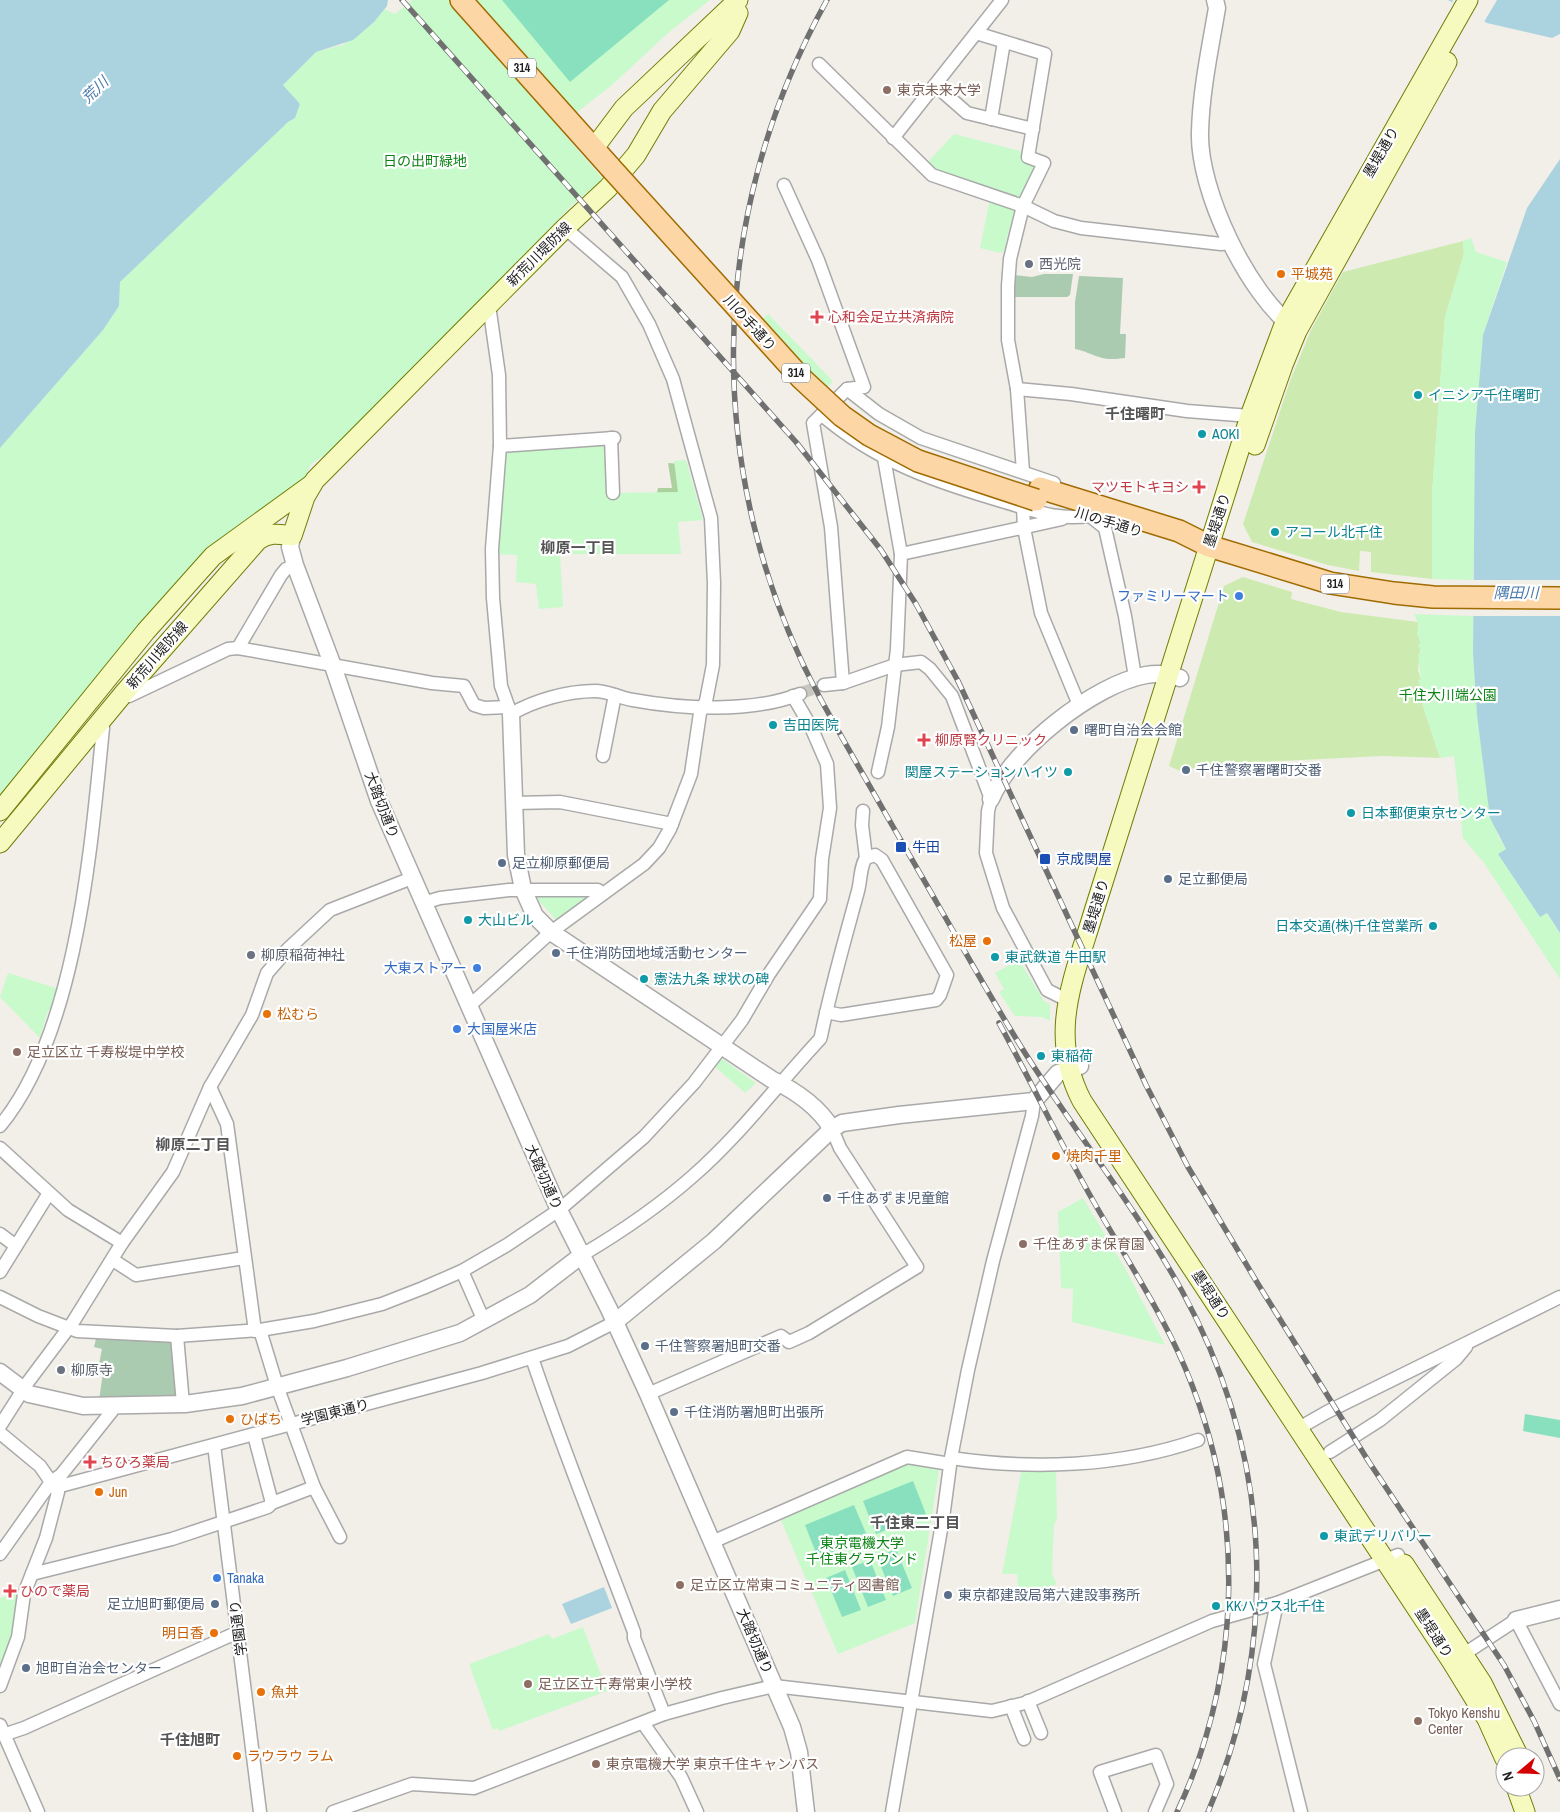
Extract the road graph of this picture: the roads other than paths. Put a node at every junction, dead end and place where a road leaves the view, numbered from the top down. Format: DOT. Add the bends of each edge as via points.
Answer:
graph roads {
  1 [pos="460,0"];
  2 [pos="476,0"];
  3 [pos="1002,0"];
  4 [pos="1215,0"];
  5 [pos="735,3"];
  6 [pos="1472,6"];
  7 [pos="976,33"];
  8 [pos="1004,42"];
  9 [pos="819,64"];
  10 [pos="935,85"];
  11 [pos="991,119"];
  12 [pos="1033,129"];
  13 [pos="893,138"];
  14 [pos="593,139"];
  15 [pos="784,185"];
  16 [pos="1023,206"];
  17 [pos="565,228"];
  18 [pos="1232,243"];
  19 [pos="485,308"];
  20 [pos="1291,326"];
  21 [pos="847,389"];
  22 [pos="1017,389"];
  23 [pos="822,415"];
  24 [pos="1250,416"];
  25 [pos="500,446"];
  26 [pos="884,458"];
  27 [pos="1022,472"];
  28 [pos="312,484"];
  29 [pos="613,493"];
  30 [pos="1033,498"];
  31 [pos="1092,510"];
  32 [pos="1066,519"];
  33 [pos="1024,528"];
  34 [pos="292,536"];
  35 [pos="1215,548"];
  36 [pos="901,554"];
  37 [pos="295,565"];
  38 [pos="1560,598"];
  39 [pos="238,648"];
  40 [pos="895,665"];
  41 [pos="333,666"];
  42 [pos="1174,676"];
  43 [pos="1135,677"];
  44 [pos="843,683"];
  45 [pos="824,685"];
  46 [pos="124,693"];
  47 [pos="615,696"];
  48 [pos="1079,705"];
  49 [pos="702,708"];
  50 [pos="509,711"];
  51 [pos="98,725"];
  52 [pos="603,756"];
  53 [pos="878,772"];
  54 [pos="991,799"];
  55 [pos="514,803"];
  56 [pos="0,811"];
  57 [pos="863,811"];
  58 [pos="672,824"];
  59 [pos="0,843"];
  60 [pos="866,858"];
  61 [pos="412,878"];
  62 [pos="523,889"];
  63 [pos="602,894"];
  64 [pos="423,903"];
  65 [pos="551,932"];
  66 [pos="1067,1000"];
  67 [pos="468,1007"];
  68 [pos="826,1012"];
  69 [pos="721,1046"];
  70 [pos="1075,1067"];
  71 [pos="780,1083"];
  72 [pos="210,1087"];
  73 [pos="1034,1100"];
  74 [pos="0,1126"];
  75 [pos="832,1129"];
  76 [pos="0,1148"];
  77 [pos="49,1193"];
  78 [pos="559,1210"];
  79 [pos="0,1234"];
  80 [pos="122,1243"];
  81 [pos="16,1246"];
  82 [pos="582,1254"];
  83 [pos="244,1258"];
  84 [pos="113,1260"];
  85 [pos="462,1271"];
  86 [pos="0,1272"];
  87 [pos="0,1297"];
  88 [pos="1560,1297"];
  89 [pos="484,1321"];
  90 [pos="615,1322"];
  91 [pos="68,1329"];
  92 [pos="258,1330"];
  93 [pos="177,1336"];
  94 [pos="1469,1344"];
  95 [pos="532,1358"];
  96 [pos="0,1372"];
  97 [pos="277,1386"];
  98 [pos="23,1390"];
  99 [pos="648,1394"];
  100 [pos="183,1404"];
  101 [pos="112,1406"];
  102 [pos="290,1423"];
  103 [pos="1304,1425"];
  104 [pos="0,1426"];
  105 [pos="0,1433"];
  106 [pos="254,1435"];
  107 [pos="1198,1440"];
  108 [pos="214,1445"];
  109 [pos="1330,1452"];
  110 [pos="951,1461"];
  111 [pos="51,1482"];
  112 [pos="314,1487"];
  113 [pos="272,1503"];
  114 [pos="224,1520"];
  115 [pos="340,1537"];
  116 [pos="712,1542"];
  117 [pos="0,1554"];
  118 [pos="1392,1557"];
  119 [pos="32,1574"];
  120 [pos="1278,1603"];
  121 [pos="1560,1609"];
  122 [pos="1516,1620"];
  123 [pos="238,1632"];
  124 [pos="1458,1658"];
  125 [pos="0,1686"];
  126 [pos="774,1686"];
  127 [pos="1028,1701"];
  128 [pos="912,1703"];
  129 [pos="1560,1704"];
  130 [pos="1011,1706"];
  131 [pos="664,1714"];
  132 [pos="643,1723"];
  133 [pos="1,1730"];
  134 [pos="1041,1733"];
  135 [pos="1024,1738"];
  136 [pos="1499,1747"];
  137 [pos="1514,1747"];
  138 [pos="1520,1797"];
  139 [pos="1533,1797"];
  140 [pos="38,1812"];
  141 [pos="260,1812"];
  142 [pos="333,1812"];
  143 [pos="697,1812"];
  144 [pos="806,1812"];
  145 [pos="892,1812"];
  146 [pos="1115,1812"];
  147 [pos="1155,1812"];
  148 [pos="1301,1812"];
  149 [pos="1525,1812"];
  150 [pos="1538,1812"];
  1 -- 14 [label="main road, 川の手通り / 314"];
  2 -- 14 [label="main road, 川の手通り / 314"];
  3 -- 7 [label="street"];
  4 -- 18 [label="street" via="1217,8 1200,125 1201,156 1207,182"];
  5 -- 14 [label="main road, 新荒川堤防線"];
  5 -- 17 [label="main road, 新荒川堤防線" via="738,13 730,31 662,111 636,155 608,188"];
  6 -- 20 [label="main road, 墨堤通り"];
  7 -- 8 [label="street"];
  7 -- 10 [label="street"];
  8 -- 11 [label="street"];
  8 -- 12 [label="street" via="1045,54"];
  9 -- 13 [label="street"];
  10 -- 11 [label="street" via="967,113"];
  10 -- 13 [label="street"];
  11 -- 12 [label="street"];
  12 -- 16 [label="street" via="1028,157 1044,163"];
  13 -- 16 [label="street" via="932,175"];
  14 -- 30 [label="main road, 川の手通り / 314, bridge" via="801,378 842,416 869,435 918,461"];
  15 -- 21 [label="street" via="818,260 864,387"];
  16 -- 18 [label="street" via="1054,221 1081,228"];
  16 -- 22 [label="street" via="1010,259 1008,286 1008,340"];
  17 -- 19 [label="main road, 新荒川堤防線"];
  17 -- 49 [label="street" via="622,277 650,324 673,379 711,518 713,665"];
  18 -- 20 [label="street" via="1250,279"];
  19 -- 25 [label="street" via="490,312 498,375"];
  19 -- 28 [label="main road, 新荒川堤防線"];
  20 -- 24 [label="main road, 墨堤通り"];
  20 -- 35 [label="main road, 墨堤通り" via="1263,420"];
  21 -- 23 [label="street"];
  21 -- 27 [label="street" via="879,414 921,438"];
  22 -- 24 [label="street"];
  22 -- 27 [label="street"];
  23 -- 26 [label="street"];
  23 -- 44 [label="street" via="813,423 831,527"];
  24 -- 35 [label="main road, 墨堤通り"];
  25 -- 29 [label="street" via="612,438"];
  25 -- 50 [label="street" via="492,549 493,598 501,686"];
  26 -- 30 [label="street" via="932,479"];
  26 -- 36 [label="street"];
  27 -- 31 [label="street" via="1088,494"];
  28 -- 34 [label="main road, 新荒川堤防線"];
  28 -- 56 [label="main road, 新荒川堤防線" via="213,556 146,631"];
  30 -- 31 [label="main road, 川の手通り / 314"];
  30 -- 32 [label="street"];
  30 -- 33 [label="street"];
  31 -- 32 [label="street"];
  31 -- 35 [label="main road, 川の手通り / 314" via="1179,531"];
  31 -- 43 [label="street" via="1105,528"];
  32 -- 33 [label="street"];
  33 -- 36 [label="street"];
  33 -- 48 [label="street" via="1041,613"];
  34 -- 37 [label="street, 大踏切通り" via="290,547"];
  34 -- 46 [label="main road, 新荒川堤防線" via="274,533 258,540"];
  35 -- 38 [label="main road, 川の手通り / 314" via="1330,583 1394,593"];
  35 -- 42 [label="main road, 墨堤通り"];
  36 -- 40 [label="street"];
  37 -- 39 [label="street" via="286,569"];
  37 -- 41 [label="street, 大踏切通り"];
  39 -- 41 [label="street"];
  39 -- 46 [label="street" via="228,649 129,696"];
  40 -- 44 [label="street"];
  40 -- 53 [label="street" via="888,727"];
  40 -- 54 [label="street" via="921,662 952,696"];
  41 -- 50 [label="street" via="464,686 474,705"];
  41 -- 61 [label="street, 大踏切通り" via="379,801"];
  42 -- 43 [label="street"];
  42 -- 66 [label="main road, 墨堤通り"];
  42 -- 70 [label="main road, 墨堤通り" via="1079,1000"];
  43 -- 48 [label="street"];
  44 -- 45 [label="street"];
  46 -- 51 [label="main road, 新荒川堤防線"];
  47 -- 49 [label="street"];
  47 -- 50 [label="street" via="585,691"];
  47 -- 52 [label="street"];
  48 -- 54 [label="street" via="1021,754"];
  49 -- 58 [label="street" via="691,774"];
  49 -- 69 [label="street" via="742,706 797,695 827,764 830,808 820,900 742,1020"];
  50 -- 55 [label="street"];
  51 -- 59 [label="main road, 新荒川堤防線"];
  51 -- 74 [label="street" via="103,728 93,821 69,964 37,1068 14,1110"];
  54 -- 66 [label="street" via="986,853 1003,908 1047,990"];
  55 -- 58 [label="street" via="560,802"];
  55 -- 62 [label="street" via="516,855"];
  57 -- 60 [label="street"];
  58 -- 63 [label="street" via="659,848 644,864"];
  60 -- 68 [label="street"];
  60 -- 68 [label="street" via="875,855 882,860 947,979 936,1000 841,1016"];
  61 -- 64 [label="street, 大踏切通り"];
  61 -- 72 [label="street" via="330,910 288,949 267,973 252,1015"];
  62 -- 63 [label="street" via="598,890"];
  62 -- 64 [label="street" via="440,898"];
  62 -- 65 [label="street" via="534,916"];
  63 -- 65 [label="street"];
  64 -- 67 [label="street, 大踏切通り"];
  65 -- 67 [label="street"];
  65 -- 69 [label="street"];
  66 -- 70 [label="main road, 墨堤通り" via="1064,1026"];
  67 -- 78 [label="street, 大踏切通り"];
  68 -- 71 [label="street" via="820,1039"];
  69 -- 71 [label="street"];
  69 -- 78 [label="street" via="694,1083 644,1137"];
  70 -- 73 [label="street" via="1055,1076"];
  70 -- 103 [label="main road, 墨堤通り"];
  71 -- 75 [label="street" via="790,1087 826,1118"];
  71 -- 82 [label="street" via="694,1175 618,1233"];
  72 -- 80 [label="street" via="173,1172"];
  72 -- 83 [label="street" via="227,1124"];
  73 -- 75 [label="street" via="842,1123"];
  73 -- 110 [label="street" via="993,1261"];
  75 -- 90 [label="street" via="714,1241"];
  75 -- 99 [label="street" via="840,1148 917,1267 809,1333 789,1342 781,1336"];
  76 -- 77 [label="street"];
  77 -- 80 [label="street" via="68,1210"];
  77 -- 81 [label="street"];
  78 -- 82 [label="street, 大踏切通り"];
  78 -- 85 [label="street"];
  79 -- 81 [label="street"];
  80 -- 84 [label="street"];
  81 -- 86 [label="street"];
  82 -- 89 [label="street" via="530,1295"];
  82 -- 90 [label="street, 大踏切通り"];
  83 -- 84 [label="street" via="136,1275"];
  83 -- 92 [label="street"];
  84 -- 91 [label="street"];
  85 -- 89 [label="street"];
  85 -- 92 [label="street" via="382,1304 314,1321"];
  87 -- 91 [label="street"];
  88 -- 94 [label="street"];
  89 -- 97 [label="street" via="442,1339"];
  90 -- 95 [label="street, 学園東通り" via="568,1346"];
  90 -- 99 [label="street, 大踏切通り"];
  91 -- 93 [label="street"];
  91 -- 98 [label="street"];
  92 -- 93 [label="street"];
  92 -- 97 [label="street"];
  93 -- 100 [label="street"];
  94 -- 103 [label="street"];
  94 -- 109 [label="street" via="1456,1359 1380,1420"];
  95 -- 102 [label="street, 学園東通り"];
  95 -- 131 [label="street" via="564,1453 607,1558"];
  96 -- 98 [label="street"];
  97 -- 100 [label="street" via="242,1396"];
  97 -- 102 [label="street"];
  98 -- 101 [label="street" via="64,1403"];
  98 -- 104 [label="street"];
  99 -- 116 [label="street, 大踏切通り"];
  100 -- 101 [label="street"];
  101 -- 111 [label="street" via="112,1411 70,1464"];
  102 -- 106 [label="street, 学園東通り"];
  102 -- 112 [label="street"];
  103 -- 109 [label="main road, 墨堤通り"];
  103 -- 118 [label="main road, 墨堤通り"];
  105 -- 111 [label="street" via="40,1466"];
  106 -- 108 [label="street, 学園東通り"];
  106 -- 113 [label="street"];
  107 -- 110 [label="street" via="1157,1453 1103,1461 990,1464"];
  108 -- 111 [label="street, 学園東通り" via="64,1486"];
  108 -- 114 [label="street, 学園通り"];
  109 -- 118 [label="main road, 墨堤通り"];
  110 -- 116 [label="street" via="907,1457"];
  110 -- 128 [label="street"];
  111 -- 117 [label="street"];
  111 -- 119 [label="street" via="58,1492"];
  112 -- 113 [label="street"];
  112 -- 115 [label="street"];
  113 -- 114 [label="street"];
  114 -- 119 [label="street" via="162,1541"];
  114 -- 123 [label="street, 学園通り"];
  116 -- 126 [label="street, 大踏切通り"];
  118 -- 120 [label="street"];
  118 -- 124 [label="main road, 墨堤通り"];
  119 -- 125 [label="street" via="24,1594 18,1637"];
  120 -- 127 [label="street" via="1212,1621"];
  120 -- 148 [label="street" via="1264,1664"];
  121 -- 122 [label="street"];
  122 -- 124 [label="street"];
  122 -- 129 [label="street"];
  123 -- 133 [label="street" via="34,1724"];
  123 -- 141 [label="street, 学園通り"];
  124 -- 136 [label="main road, 墨堤通り"];
  124 -- 137 [label="main road, 墨堤通り" via="1498,1713"];
  126 -- 128 [label="street"];
  126 -- 131 [label="street"];
  126 -- 144 [label="street, 大踏切通り" via="796,1739"];
  127 -- 130 [label="street"];
  127 -- 134 [label="street"];
  128 -- 130 [label="street" via="981,1712"];
  128 -- 145 [label="street"];
  130 -- 135 [label="street"];
  131 -- 132 [label="street"];
  132 -- 142 [label="street" via="474,1788 412,1784"];
  132 -- 143 [label="street" via="681,1776"];
  133 -- 140 [label="street"];
  138 -- 149 [label="main road"];
  139 -- 150 [label="main road"];
  146 -- 147 [label="street" via="1100,1772 1156,1755 1167,1784"];
}
